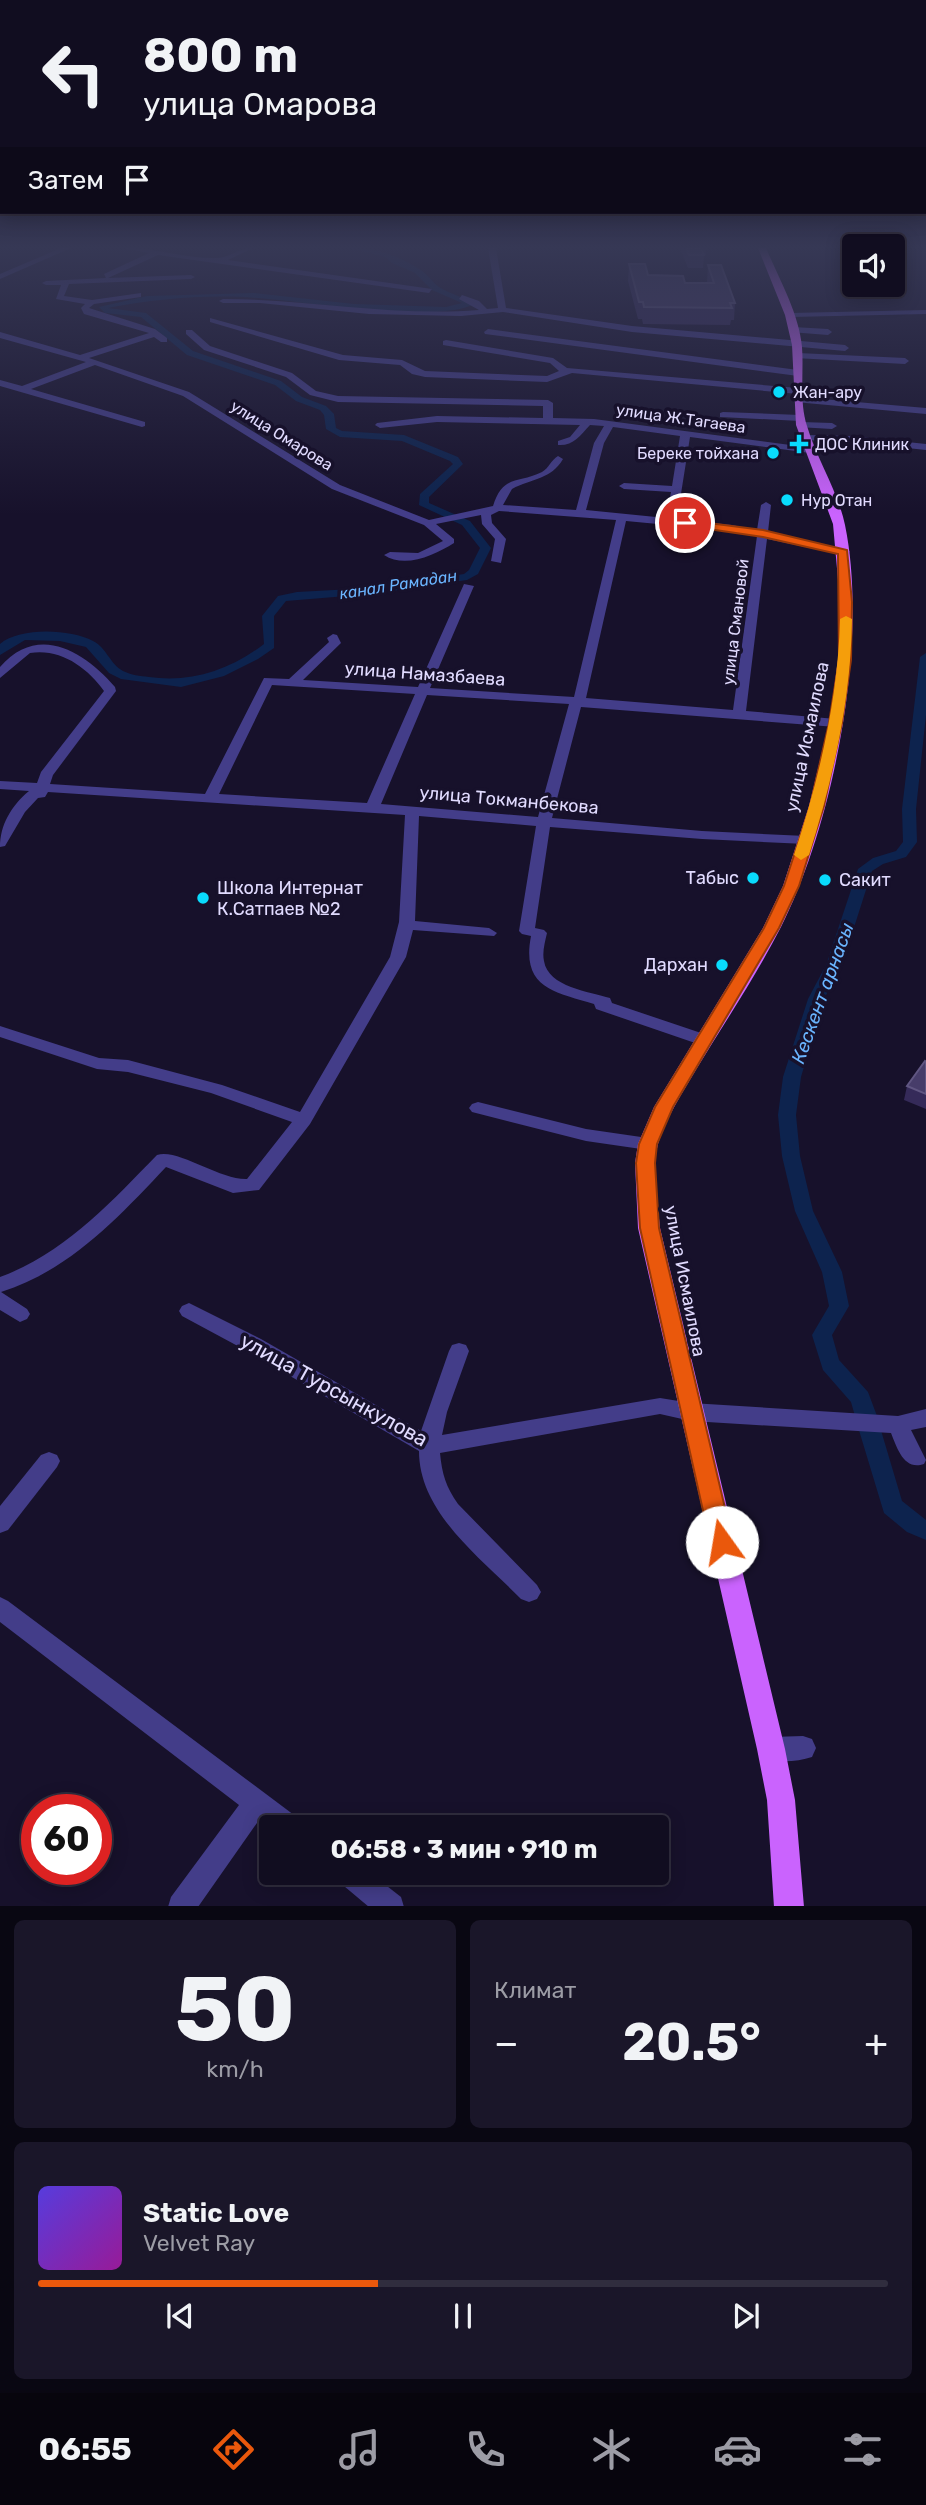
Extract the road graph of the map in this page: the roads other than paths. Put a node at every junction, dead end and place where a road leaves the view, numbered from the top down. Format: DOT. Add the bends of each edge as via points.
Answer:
graph roads {
  1 [pos="7,337"];
  2 [pos="145,337"];
  3 [pos="159,337"];
  4 [pos="195,337"];
  5 [pos="271,337"];
  6 [pos="517,337"];
  7 [pos="656,337"];
  8 [pos="786,337"];
  9 [pos="825,337"];
  10 [pos="883,337"];
  11 [pos="164,340"];
  12 [pos="446,343"];
  13 [pos="845,348"];
  14 [pos="80,358"];
  15 [pos="905,361"];
  16 [pos="95,362"];
  17 [pos="564,370"];
  18 [pos="0,383"];
  19 [pos="799,385"];
  20 [pos="23,389"];
  21 [pos="926,411"];
  22 [pos="723,415"];
  23 [pos="548,420"];
  24 [pos="587,422"];
  25 [pos="142,424"];
  26 [pos="380,425"];
  27 [pos="609,425"];
  28 [pos="832,426"];
  29 [pos="684,435"];
  30 [pos="561,443"];
  31 [pos="926,447"];
  32 [pos="558,459"];
  33 [pos="624,486"];
  34 [pos="678,489"];
  35 [pos="766,505"];
  36 [pos="497,508"];
  37 [pos="580,513"];
  38 [pos="622,516"];
  39 [pos="671,521"];
  40 [pos="428,523"];
  41 [pos="763,533"];
  42 [pos="844,552"];
  43 [pos="390,555"];
  44 [pos="497,561"];
  45 [pos="468,586"];
  46 [pos="333,638"];
  47 [pos="0,674"];
  48 [pos="293,682"];
  49 [pos="424,691"];
  50 [pos="579,702"];
  51 [pos="739,715"];
  52 [pos="835,723"];
  53 [pos="0,785"];
  54 [pos="42,791"];
  55 [pos="209,798"];
  56 [pos="372,808"];
  57 [pos="412,811"];
  58 [pos="544,822"];
  59 [pos="806,839"];
  60 [pos="0,843"];
  61 [pos="406,925"];
  62 [pos="489,933"];
  63 [pos="0,1031"];
  64 [pos="704,1040"];
  65 [pos="478,1108"];
  66 [pos="304,1120"];
  67 [pos="648,1144"];
  68 [pos="0,1284"];
  69 [pos="0,1299"];
  70 [pos="189,1311"];
  71 [pos="20,1314"];
  72 [pos="460,1352"];
  73 [pos="691,1412"];
  74 [pos="926,1419"];
  75 [pos="898,1424"];
  76 [pos="429,1446"];
  77 [pos="916,1458"];
  78 [pos="49,1461"];
  79 [pos="0,1523"];
  80 [pos="529,1592"];
  81 [pos="0,1608"];
  82 [pos="803,1748"];
  83 [pos="771,1749"];
  84 [pos="256,1802"];
  85 [pos="273,1815"];
  86 [pos="364,1885"];
  87 [pos="181,1906"];
  88 [pos="391,1906"];
  89 [pos="789,1906"];
  1 -- 14 [label="street, улица Омарова"];
  2 -- 14 [label="street"];
  3 -- 11 [label="street"];
  4 -- 23 [label="street" via="207,348 289,375 318,396 548,403"];
  5 -- 17 [label="street, улица Ж.Тагаева" via="342,358 402,363 425,374 547,379"];
  6 -- 19 [label="street"];
  7 -- 19 [label="street"];
  8 -- 19 [label="main road, улица Исмаилова"];
  9 -- 19 [label="street"];
  10 -- 19 [label="street"];
  12 -- 17 [label="street" via="548,360"];
  13 -- 19 [label="street"];
  14 -- 16 [label="street, улица Омарова"];
  15 -- 19 [label="street"];
  16 -- 20 [label="street"];
  16 -- 40 [label="street, улица Омарова" via="186,394 336,487"];
  17 -- 19 [label="street, улица Ж.Тагаева"];
  18 -- 20 [label="street"];
  19 -- 21 [label="street"];
  19 -- 22 [label="street"];
  19 -- 28 [label="street"];
  19 -- 29 [label="street, улица Ж.Тагаева"];
  19 -- 31 [label="street" via="845,437"];
  19 -- 42 [label="main road, улица Исмаилова"];
  20 -- 25 [label="street"];
  23 -- 24 [label="street, улица Ж.Тагаева"];
  23 -- 26 [label="street, улица Ж.Тагаева" via="436,419"];
  24 -- 27 [label="street, улица Ж.Тагаева"];
  24 -- 30 [label="street" via="573,439"];
  27 -- 29 [label="street, улица Ж.Тагаева"];
  27 -- 37 [label="street" via="598,443"];
  29 -- 34 [label="street"];
  32 -- 36 [label="street" via="552,471 508,485"];
  33 -- 34 [label="street"];
  34 -- 39 [label="street"];
  35 -- 41 [label="street, улица Смановой"];
  36 -- 37 [label="street"];
  36 -- 40 [label="street"];
  36 -- 44 [label="street" via="484,517 501,539"];
  37 -- 38 [label="street"];
  38 -- 39 [label="street"];
  38 -- 50 [label="street"];
  39 -- 41 [label="street"];
  40 -- 43 [label="street" via="450,541 417,558"];
  41 -- 42 [label="street"];
  41 -- 51 [label="street, улица Смановой"];
  42 -- 52 [label="main road, улица Исмаилова" via="845,660"];
  45 -- 49 [label="street"];
  46 -- 48 [label="street" via="335,643"];
  47 -- 54 [label="street" via="21,652 42,649 80,660 109,687 46,775"];
  48 -- 49 [label="street, улица Намазбаева"];
  48 -- 55 [label="street, улица Намазбаева" via="268,681"];
  49 -- 50 [label="street, улица Намазбаева"];
  49 -- 56 [label="street"];
  50 -- 51 [label="street, улица Намазбаева"];
  50 -- 58 [label="street"];
  51 -- 52 [label="street, улица Намазбаева"];
  52 -- 59 [label="main road, улица Исмаилова"];
  53 -- 54 [label="street, улица Токманбекова"];
  54 -- 55 [label="street, улица Токманбекова"];
  54 -- 60 [label="street" via="32,793"];
  55 -- 56 [label="street, улица Токманбекова"];
  56 -- 57 [label="street, улица Токманбекова"];
  57 -- 58 [label="street, улица Токманбекова"];
  57 -- 61 [label="street"];
  58 -- 59 [label="street, улица Токманбекова"];
  58 -- 64 [label="street" via="527,931 539,933 535,964 542,975 602,1004"];
  59 -- 64 [label="main road, улица Исмаилова" via="792,886 772,928"];
  61 -- 62 [label="street"];
  61 -- 66 [label="street" via="398,957"];
  63 -- 66 [label="street" via="97,1063 216,1088"];
  64 -- 67 [label="main road, улица Исмаилова"];
  65 -- 67 [label="street" via="586,1135"];
  66 -- 68 [label="street" via="253,1185 233,1186 163,1159 80,1243"];
  67 -- 73 [label="main road, улица Исмаилова" via="649,1228"];
  69 -- 71 [label="street"];
  70 -- 76 [label="street, улица Турсынкулова"];
  72 -- 76 [label="street" via="431,1425"];
  73 -- 75 [label="street, улица Турсынкулова"];
  73 -- 76 [label="street, улица Турсынкулова" via="660,1406"];
  73 -- 83 [label="main road, улица Исмаилова"];
  74 -- 75 [label="street, улица Турсынкулова"];
  75 -- 77 [label="street"];
  76 -- 80 [label="street" via="428,1465 438,1497"];
  78 -- 79 [label="street"];
  81 -- 84 [label="street"];
  82 -- 83 [label="street"];
  83 -- 89 [label="main road, улица Исмаилова" via="781,1800"];
  84 -- 85 [label="street"];
  84 -- 87 [label="street"];
  86 -- 88 [label="street"];
}
